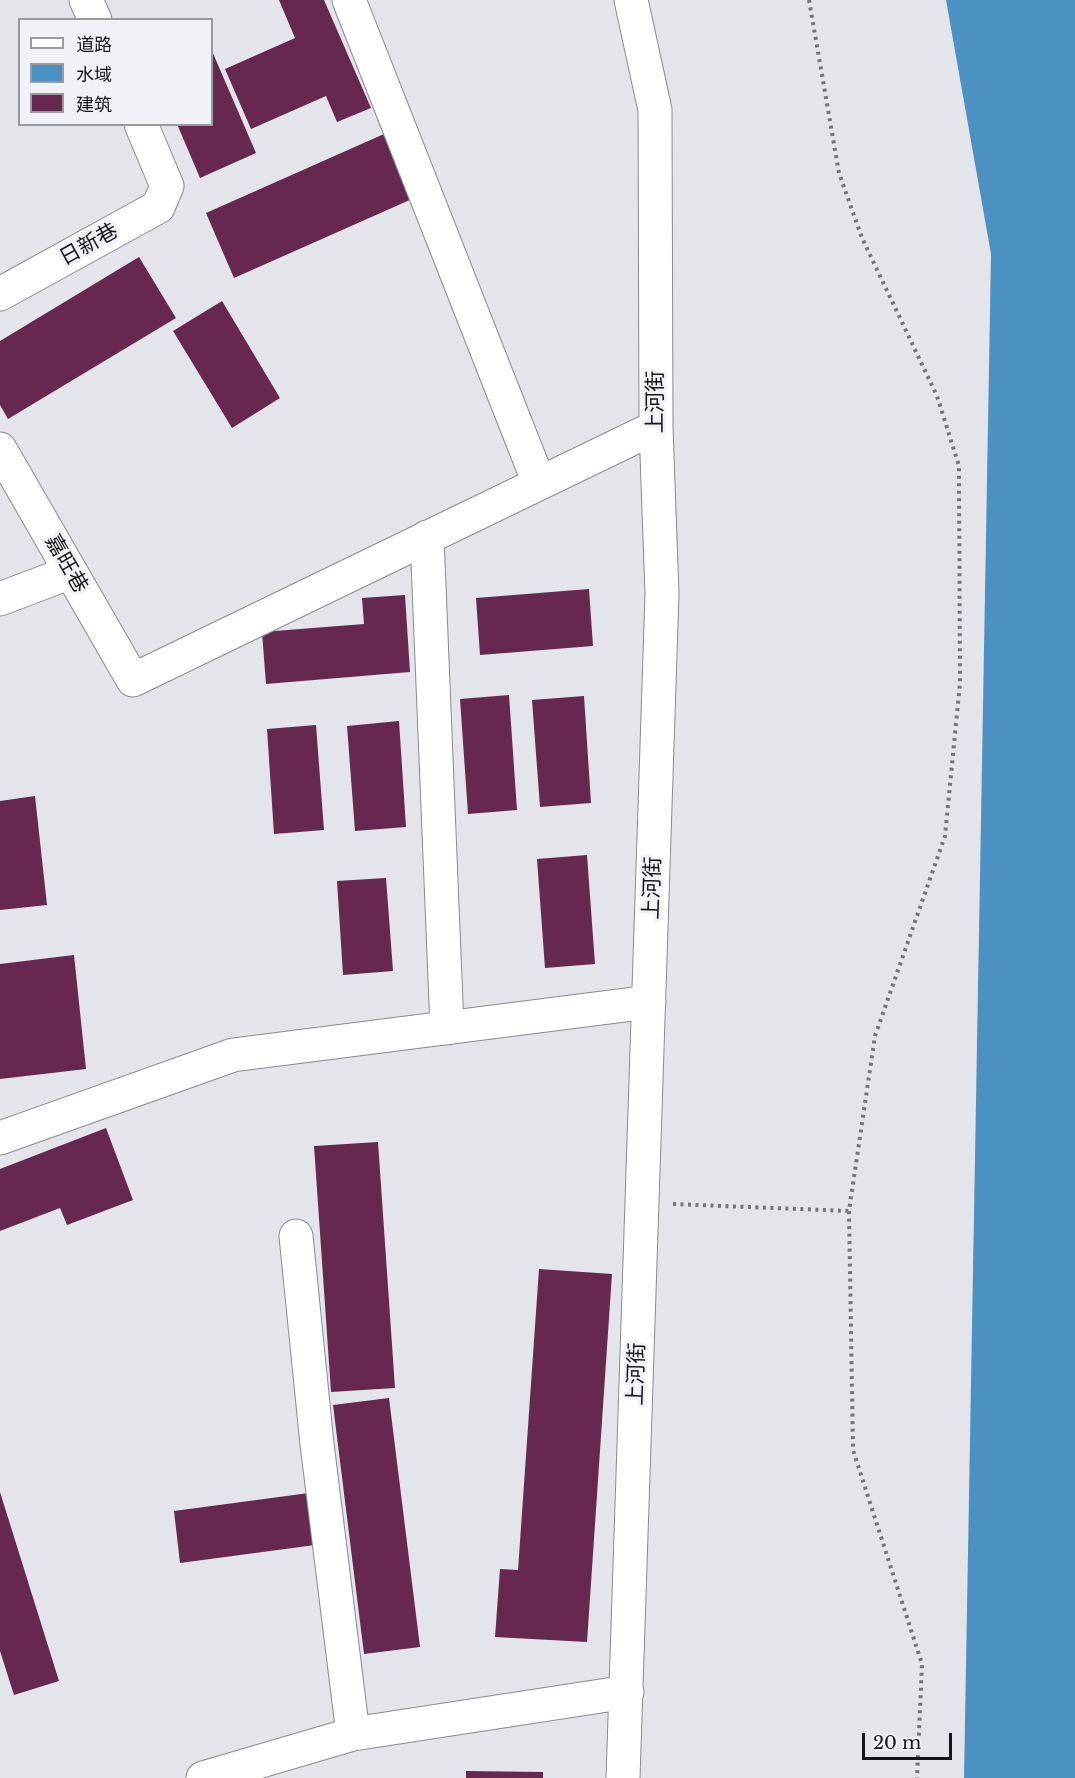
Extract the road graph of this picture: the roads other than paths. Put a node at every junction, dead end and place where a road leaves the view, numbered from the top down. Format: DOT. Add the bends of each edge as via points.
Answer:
graph roads {
  1 [pos="86,0"];
  2 [pos="349,0"];
  3 [pos="631,0"];
  4 [pos="94,18"];
  5 [pos="142,126"];
  6 [pos="0,294"];
  7 [pos="656,427"];
  8 [pos="0,449"];
  9 [pos="539,483"];
  10 [pos="427,537"];
  11 [pos="71,572"];
  12 [pos="0,599"];
  13 [pos="649,1002"];
  14 [pos="447,1028"];
  15 [pos="0,1138"];
  16 [pos="296,1236"];
  17 [pos="627,1692"];
  18 [pos="353,1734"];
  19 [pos="203,1778"];
  20 [pos="623,1778"];
  1 -- 4 [label="street"];
  2 -- 9 [label="street"];
  3 -- 7 [label="street, 上河街" via="656,110"];
  5 -- 6 [label="street, 日新巷" via="167,186 158,207"];
  7 -- 9 [label="street"];
  7 -- 13 [label="street, 上河街" via="662,594"];
  8 -- 11 [label="street, 嘉旺巷"];
  9 -- 10 [label="street"];
  10 -- 11 [label="street, 嘉旺巷" via="133,680"];
  10 -- 14 [label="street"];
  11 -- 12 [label="street"];
  13 -- 14 [label="street"];
  13 -- 17 [label="street, 上河街"];
  14 -- 15 [label="street" via="233,1055"];
  16 -- 18 [label="street"];
  17 -- 18 [label="street"];
  17 -- 20 [label="street, 上河街"];
  18 -- 19 [label="street"];
}
